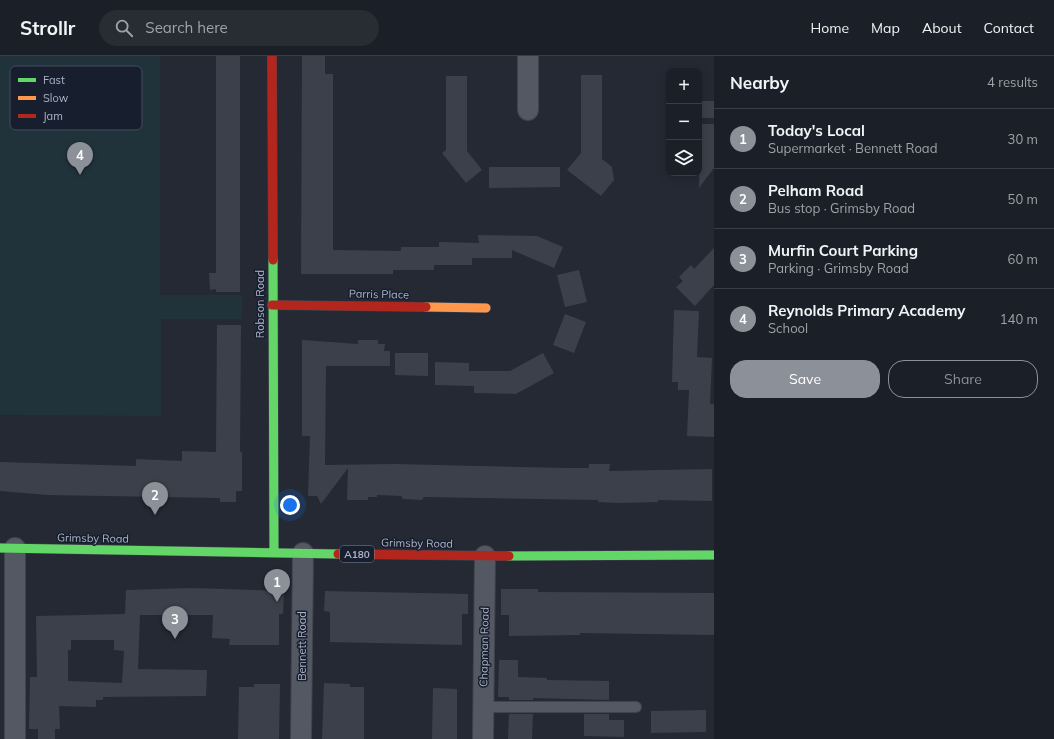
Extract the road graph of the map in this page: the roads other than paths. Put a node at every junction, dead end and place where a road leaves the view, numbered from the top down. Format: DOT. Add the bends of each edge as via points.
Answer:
graph roads {
  1 [pos="272,56"];
  2 [pos="528,56"];
  3 [pos="528,110"];
  4 [pos="272,305"];
  5 [pos="486,308"];
  6 [pos="8,548"];
  7 [pos="274,553"];
  8 [pos="303,553"];
  9 [pos="714,555"];
  10 [pos="485,556"];
  11 [pos="8,703"];
  12 [pos="484,707"];
  13 [pos="636,707"];
  14 [pos="15,739"];
  15 [pos="301,739"];
  16 [pos="483,739"];
  1 -- 4 [label="street, Robson Road"];
  2 -- 3 [label="street"];
  4 -- 5 [label="street, Parris Place"];
  4 -- 7 [label="street, Robson Road"];
  6 -- 7 [label="street, Grimsby Road / A180"];
  6 -- 11 [label="street"];
  7 -- 8 [label="street, Grimsby Road / A180"];
  8 -- 10 [label="street, Grimsby Road / A180"];
  8 -- 15 [label="street, Bennett Road"];
  9 -- 10 [label="street, Grimsby Road / A180"];
  10 -- 12 [label="street, Chapman Road"];
  11 -- 14 [label="street"];
  12 -- 13 [label="lane"];
  12 -- 16 [label="street, Chapman Road"];
}
